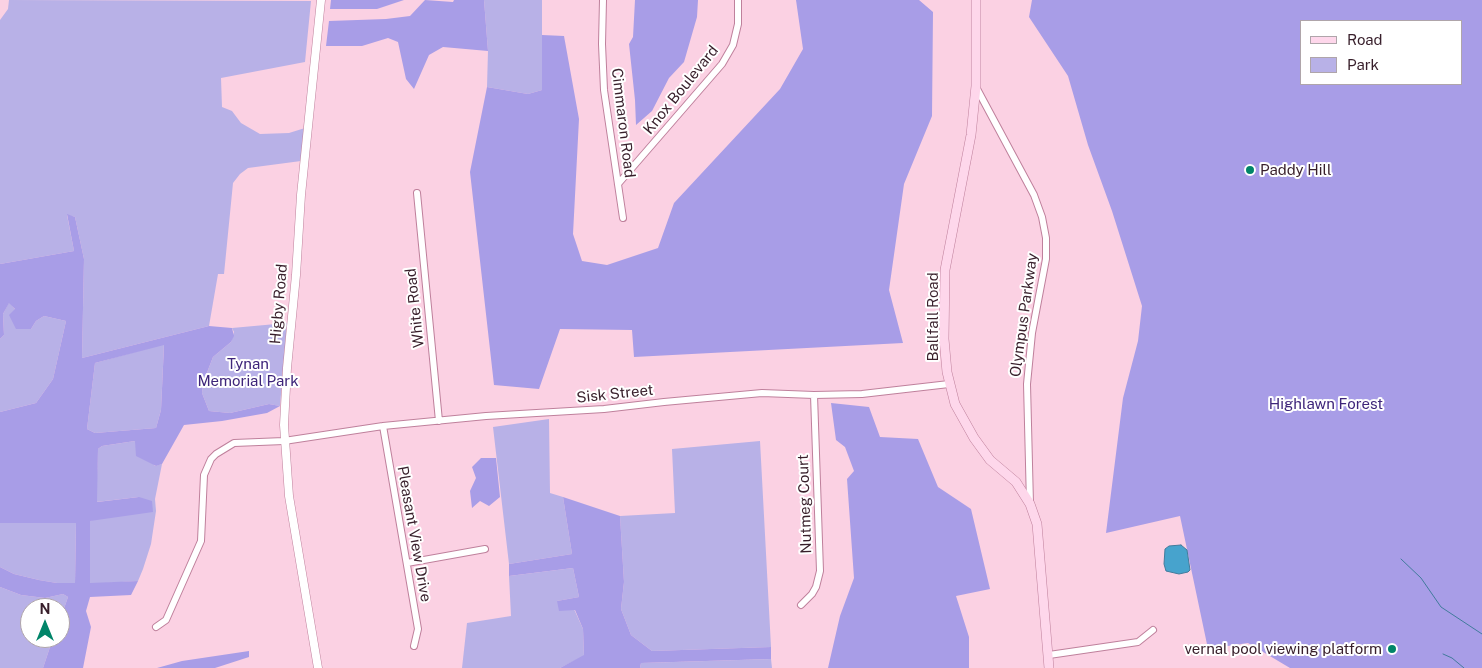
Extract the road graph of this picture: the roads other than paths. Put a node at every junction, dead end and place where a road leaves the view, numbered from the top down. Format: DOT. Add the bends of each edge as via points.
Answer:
graph roads {
  1 [pos="321,0"];
  2 [pos="603,0"];
  3 [pos="738,0"];
  4 [pos="976,0"];
  5 [pos="976,86"];
  6 [pos="618,184"];
  7 [pos="416,193"];
  8 [pos="623,218"];
  9 [pos="949,384"];
  10 [pos="814,396"];
  11 [pos="439,421"];
  12 [pos="383,426"];
  13 [pos="284,440"];
  14 [pos="1030,504"];
  15 [pos="485,550"];
  16 [pos="407,563"];
  17 [pos="801,605"];
  18 [pos="156,627"];
  19 [pos="1153,630"];
  20 [pos="414,646"];
  21 [pos="1049,655"];
  22 [pos="318,668"];
  23 [pos="1049,668"];
  1 -- 13 [label="street, Higby Road" via="301,195"];
  2 -- 6 [label="street, Cimmaron Road" via="604,90"];
  3 -- 6 [label="street, Knox Boulevard" via="738,24 733,45 722,64"];
  4 -- 5 [label="main road, Ballfall Road"];
  5 -- 9 [label="main road, Ballfall Road" via="971,136 945,270 944,339"];
  5 -- 14 [label="street, Olympus Parkway" via="1034,195 1046,238 1046,259 1032,333 1028,376"];
  6 -- 8 [label="street, Cimmaron Road"];
  7 -- 11 [label="street, White Road"];
  9 -- 10 [label="street, Sisk Street" via="881,393"];
  9 -- 14 [label="main road, Ballfall Road" via="955,404 974,438 990,460 1016,482"];
  10 -- 11 [label="street, Sisk Street" via="762,393"];
  10 -- 17 [label="street, Nutmeg Court" via="820,572 812,594"];
  11 -- 12 [label="street, Sisk Street"];
  12 -- 13 [label="street, Sisk Street"];
  12 -- 16 [label="street, Pleasant View Drive"];
  13 -- 18 [label="street, Sisk Street" via="234,443 211,459 204,475 201,542 166,620"];
  13 -- 22 [label="street, Higby Road" via="286,478"];
  14 -- 21 [label="main road, Ballfall Road" via="1037,524"];
  15 -- 16 [label="street"];
  16 -- 20 [label="street, Pleasant View Drive" via="418,629"];
  19 -- 21 [label="street" via="1138,642"];
  21 -- 23 [label="main road, Ballfall Road"];
}
